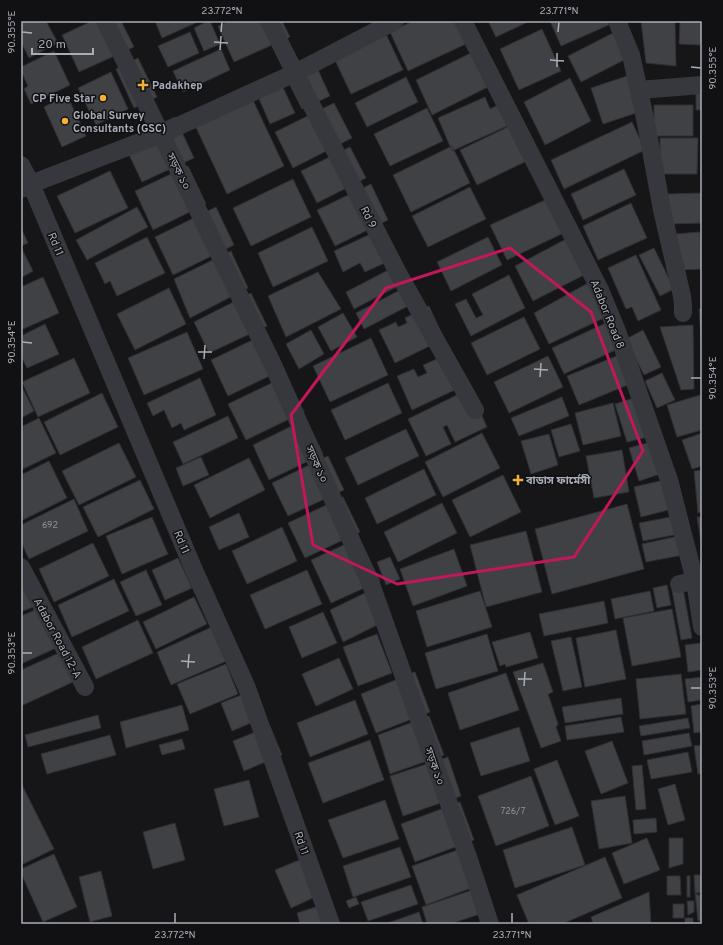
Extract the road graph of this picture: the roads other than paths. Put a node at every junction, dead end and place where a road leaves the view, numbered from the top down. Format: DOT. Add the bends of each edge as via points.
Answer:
graph roads {
  1 [pos="105,21"];
  2 [pos="269,21"];
  3 [pos="395,21"];
  4 [pos="463,21"];
  5 [pos="616,21"];
  6 [pos="295,73"];
  7 [pos="702,85"];
  8 [pos="639,90"];
  9 [pos="161,134"];
  10 [pos="21,165"];
  11 [pos="26,187"];
  12 [pos="683,313"];
  13 [pos="475,410"];
  14 [pos="21,568"];
  15 [pos="702,627"];
  16 [pos="85,687"];
  17 [pos="331,924"];
  18 [pos="490,924"];
  1 -- 9 [label="street, সড়ক ১০"];
  2 -- 6 [label="street, Rd 9"];
  3 -- 6 [label="street"];
  4 -- 15 [label="street, Adabor Road 8" via="600,290 617,331 669,480 687,582"];
  5 -- 8 [label="street" via="631,55"];
  6 -- 9 [label="street"];
  6 -- 13 [label="street, Rd 9" via="398,272"];
  7 -- 8 [label="street"];
  8 -- 12 [label="street" via="662,210 682,296"];
  9 -- 11 [label="street"];
  9 -- 18 [label="street, সড়ক ১০" via="273,365 372,587"];
  10 -- 11 [label="street, Rd 11"];
  11 -- 17 [label="street, Rd 11" via="247,688"];
  14 -- 16 [label="street, Adabor Road 12-A"];
}
